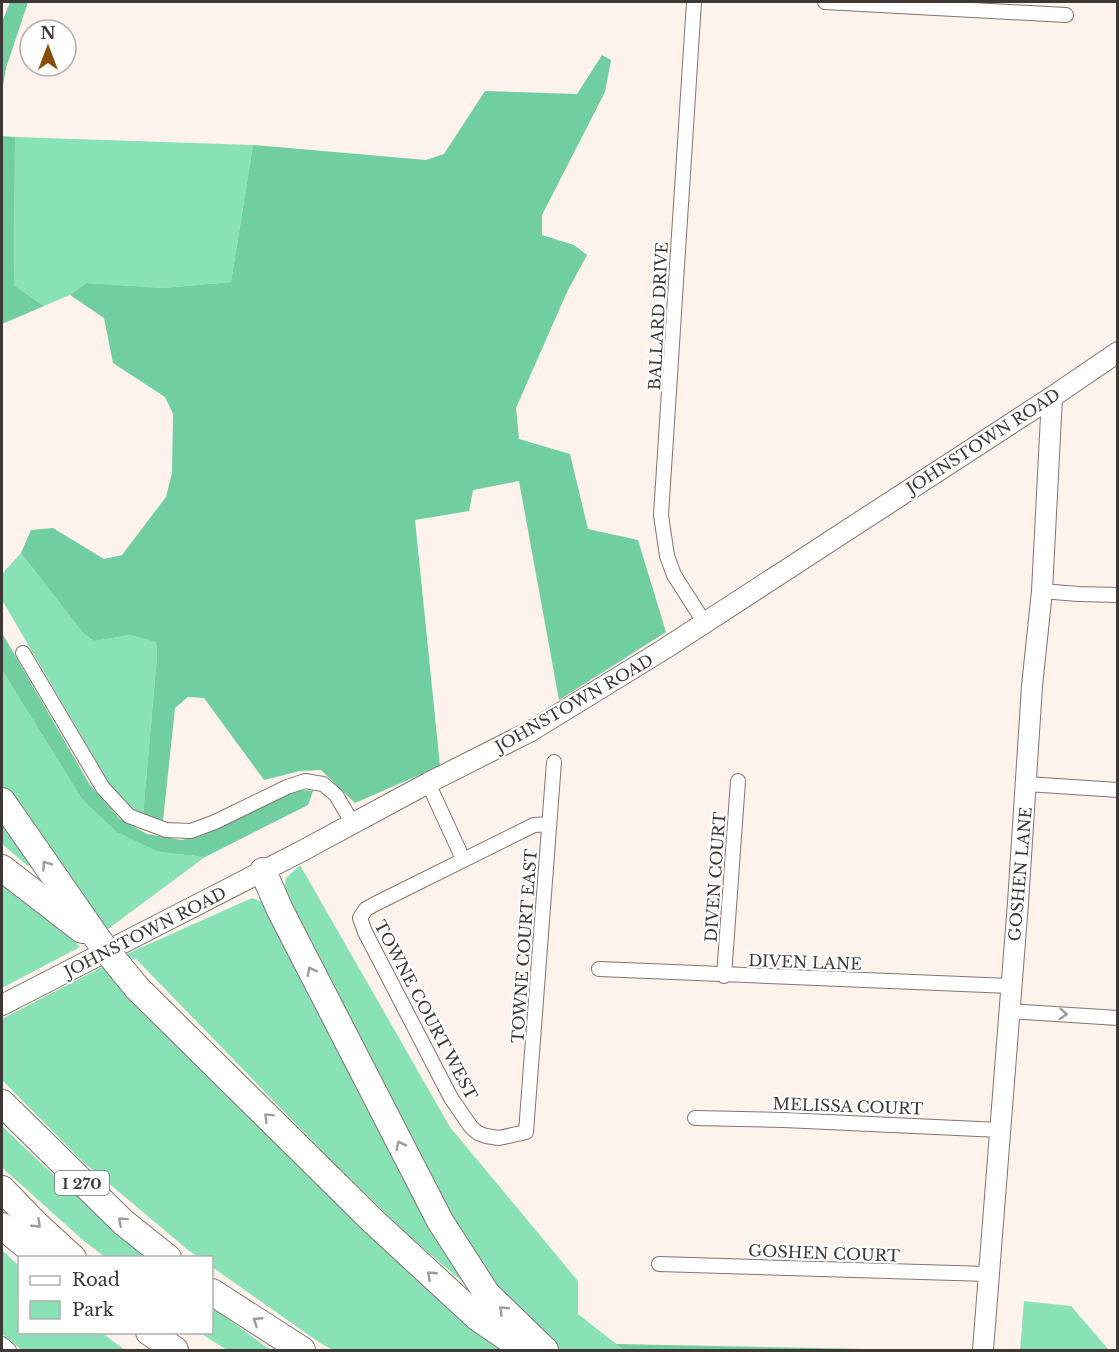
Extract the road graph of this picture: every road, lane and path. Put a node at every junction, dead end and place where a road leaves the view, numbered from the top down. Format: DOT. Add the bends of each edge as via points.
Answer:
graph roads {
  1 [pos="694,2"];
  2 [pos="825,2"];
  3 [pos="1066,15"];
  4 [pos="1118,352"];
  5 [pos="1052,397"];
  6 [pos="1042,591"];
  7 [pos="1118,595"];
  8 [pos="704,622"];
  9 [pos="23,653"];
  10 [pos="555,762"];
  11 [pos="738,781"];
  12 [pos="428,783"];
  13 [pos="1027,784"];
  14 [pos="1118,789"];
  15 [pos="2,801"];
  16 [pos="353,824"];
  17 [pos="549,824"];
  18 [pos="464,859"];
  19 [pos="2,868"];
  20 [pos="263,871"];
  21 [pos="73,916"];
  22 [pos="599,969"];
  23 [pos="724,976"];
  24 [pos="1010,986"];
  25 [pos="2,1005"];
  26 [pos="1009,1011"];
  27 [pos="1118,1018"];
  28 [pos="2,1103"];
  29 [pos="695,1118"];
  30 [pos="1000,1130"];
  31 [pos="526,1132"];
  32 [pos="2,1190"];
  33 [pos="2,1226"];
  34 [pos="39,1256"];
  35 [pos="72,1256"];
  36 [pos="167,1256"];
  37 [pos="659,1264"];
  38 [pos="988,1274"];
  39 [pos="213,1293"];
  40 [pos="152,1334"];
  41 [pos="162,1334"];
  42 [pos="2,1344"];
  43 [pos="9,1350"];
  44 [pos="175,1350"];
  45 [pos="181,1350"];
  46 [pos="302,1350"];
  47 [pos="525,1350"];
  48 [pos="545,1350"];
  49 [pos="983,1350"];
  1 -- 8 [label="street, BALLARD DRIVE" via="661,515 674,575"];
  2 -- 3 [label="street"];
  4 -- 5 [label="main road, JOHNSTOWN ROAD"];
  5 -- 6 [label="main road, GOSHEN LANE"];
  5 -- 8 [label="main road, JOHNSTOWN ROAD"];
  6 -- 7 [label="street"];
  6 -- 13 [label="main road, GOSHEN LANE"];
  8 -- 12 [label="main road, JOHNSTOWN ROAD" via="531,731"];
  9 -- 16 [label="street" via="103,788 129,816 166,830 192,831 305,781 323,784 336,795"];
  10 -- 17 [label="street, TOWNE COURT EAST"];
  11 -- 23 [label="street, DIVEN COURT"];
  12 -- 16 [label="main road, JOHNSTOWN ROAD"];
  12 -- 18 [label="street"];
  13 -- 14 [label="street"];
  13 -- 24 [label="main road, GOSHEN LANE"];
  21 -- 15 [label="highway, one-way"];
  16 -- 20 [label="main road, JOHNSTOWN ROAD"];
  17 -- 18 [label="street" via="534,825"];
  17 -- 31 [label="street, TOWNE COURT EAST"];
  18 -- 31 [label="street, TOWNE COURT WEST" via="366,909 360,918 451,1098 471,1127 478,1133 499,1138"];
  19 -- 21 [label="highway"];
  20 -- 25 [label="main road, JOHNSTOWN ROAD"];
  48 -- 20 [label="highway, one-way" via="487,1294 440,1221"];
  47 -- 21 [label="highway, one-way, bridge" via="478,1318 373,1221 136,988"];
  22 -- 23 [label="street, DIVEN LANE"];
  23 -- 24 [label="street, DIVEN LANE"];
  24 -- 26 [label="main road, GOSHEN LANE"];
  26 -- 27 [label="street, one-way"];
  26 -- 30 [label="main road, GOSHEN LANE"];
  36 -- 28 [label="highway, I 270, one-way" via="123,1222"];
  29 -- 30 [label="street, MELISSA COURT"];
  30 -- 38 [label="main road, GOSHEN LANE"];
  32 -- 35 [label="highway, one-way"];
  33 -- 34 [label="highway"];
  37 -- 38 [label="street, GOSHEN COURT"];
  38 -- 49 [label="main road, GOSHEN LANE"];
  46 -- 39 [label="highway, one-way"];
  40 -- 44 [label="highway"];
  41 -- 45 [label="highway"];
  42 -- 43 [label="street"];
}
